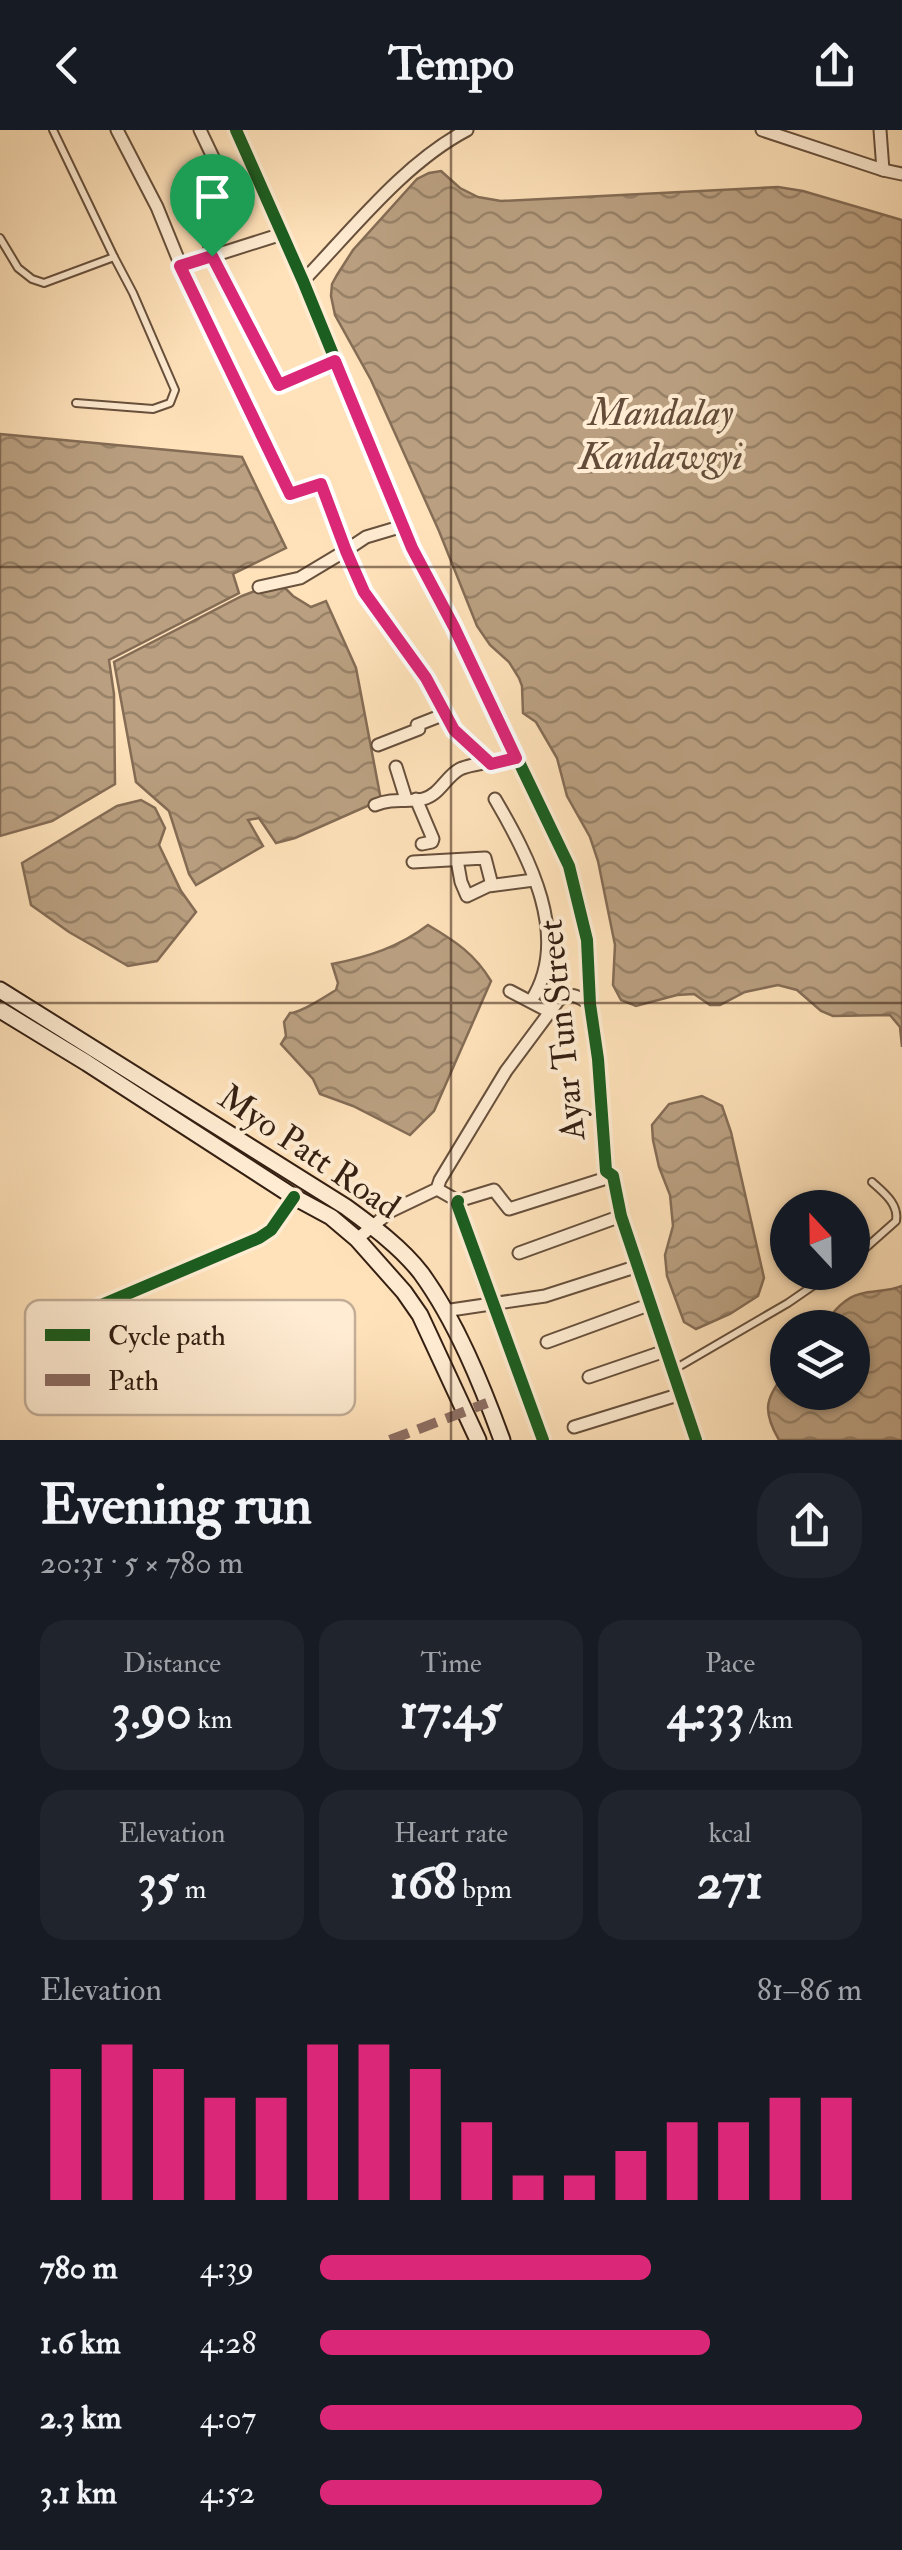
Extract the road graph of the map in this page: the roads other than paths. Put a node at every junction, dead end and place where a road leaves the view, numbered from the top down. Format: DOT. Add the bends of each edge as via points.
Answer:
graph roads {
  1 [pos="53,130"];
  2 [pos="116,130"];
  3 [pos="200,130"];
  4 [pos="236,130"];
  5 [pos="467,130"];
  6 [pos="880,130"];
  7 [pos="774,131"];
  8 [pos="444,136"];
  9 [pos="883,170"];
  10 [pos="902,174"];
  11 [pos="260,184"];
  12 [pos="231,195"];
  13 [pos="282,234"];
  14 [pos="0,238"];
  15 [pos="213,256"];
  16 [pos="114,257"];
  17 [pos="180,266"];
  18 [pos="303,280"];
  19 [pos="335,361"];
  20 [pos="76,403"];
  21 [pos="403,526"];
  22 [pos="346,551"];
  23 [pos="258,587"];
  24 [pos="445,714"];
  25 [pos="378,746"];
  26 [pos="516,758"];
  27 [pos="491,764"];
  28 [pos="396,767"];
  29 [pos="412,799"];
  30 [pos="495,799"];
  31 [pos="375,805"];
  32 [pos="422,844"];
  33 [pos="457,860"];
  34 [pos="413,862"];
  35 [pos="534,880"];
  36 [pos="492,886"];
  37 [pos="0,990"];
  38 [pos="510,991"];
  39 [pos="531,1002"];
  40 [pos="590,1004"];
  41 [pos="0,1010"];
  42 [pos="550,1012"];
  43 [pos="92,1056"];
  44 [pos="613,1176"];
  45 [pos="872,1182"];
  46 [pos="437,1189"];
  47 [pos="294,1197"];
  48 [pos="458,1201"];
  49 [pos="622,1216"];
  50 [pos="902,1225"];
  51 [pos="892,1226"];
  52 [pos="372,1227"];
  53 [pos="357,1239"];
  54 [pos="870,1245"];
  55 [pos="519,1253"];
  56 [pos="638,1266"];
  57 [pos="807,1290"];
  58 [pos="113,1300"];
  59 [pos="494,1303"];
  60 [pos="651,1304"];
  61 [pos="444,1311"];
  62 [pos="547,1342"];
  63 [pos="666,1350"];
  64 [pos="673,1370"];
  65 [pos="589,1376"];
  66 [pos="681,1394"];
  67 [pos="574,1427"];
  68 [pos="478,1440"];
  69 [pos="502,1440"];
  70 [pos="542,1440"];
  71 [pos="696,1440"];
  1 -- 16 [label="lane"];
  2 -- 17 [label="street"];
  3 -- 12 [label="street"];
  4 -- 11 [label="street, Ayar Tun Street"];
  5 -- 8 [label="street"];
  6 -- 9 [label="street"];
  7 -- 9 [label="street"];
  8 -- 18 [label="street"];
  9 -- 10 [label="street"];
  11 -- 12 [label="street"];
  11 -- 13 [label="street, Ayar Tun Street"];
  12 -- 15 [label="street" via="202,209"];
  13 -- 15 [label="street"];
  13 -- 18 [label="street, Ayar Tun Street"];
  14 -- 16 [label="lane" via="18,268 44,283"];
  15 -- 17 [label="street"];
  15 -- 19 [label="street" via="279,385"];
  16 -- 20 [label="lane" via="175,390 170,403 153,409"];
  17 -- 22 [label="street" via="290,494 321,484"];
  18 -- 19 [label="street, Ayar Tun Street"];
  19 -- 21 [label="street, Ayar Tun Street"];
  21 -- 22 [label="street"];
  21 -- 26 [label="street, Ayar Tun Street"];
  22 -- 23 [label="street" via="300,578"];
  22 -- 24 [label="street" via="364,592"];
  24 -- 25 [label="street"];
  24 -- 27 [label="street"];
  26 -- 27 [label="street"];
  26 -- 40 [label="street, Ayar Tun Street" via="568,866 586,940"];
  27 -- 29 [label="street" via="460,769 434,794"];
  28 -- 29 [label="street"];
  29 -- 31 [label="street"];
  29 -- 32 [label="street" via="433,840"];
  30 -- 35 [label="street"];
  33 -- 34 [label="street"];
  33 -- 36 [label="street" via="485,858"];
  33 -- 36 [label="street" via="467,896"];
  35 -- 36 [label="street"];
  35 -- 39 [label="street" via="549,943"];
  37 -- 43 [label="main road, Myo Patt Road"];
  38 -- 39 [label="street"];
  39 -- 42 [label="street"];
  40 -- 42 [label="street" via="566,995"];
  40 -- 44 [label="street, Ayar Tun Street" via="606,1171"];
  41 -- 43 [label="main road, Myo Patt Road"];
  42 -- 46 [label="street" via="506,1070"];
  43 -- 47 [label="main road, Myo Patt Road"];
  43 -- 52 [label="main road, Myo Patt Road"];
  44 -- 48 [label="street" via="508,1209 494,1190"];
  44 -- 49 [label="street, Ayar Tun Street"];
  45 -- 51 [label="lane" via="895,1206"];
  46 -- 48 [label="street"];
  46 -- 52 [label="street"];
  47 -- 53 [label="main road, Myo Patt Road"];
  47 -- 58 [label="street" via="259,1238"];
  48 -- 59 [label="street"];
  49 -- 55 [label="street"];
  49 -- 56 [label="street, Ayar Tun Street"];
  50 -- 51 [label="lane"];
  51 -- 54 [label="lane"];
  52 -- 53 [label="street"];
  52 -- 61 [label="main road, Myo Patt Road" via="420,1272"];
  53 -- 68 [label="main road, Myo Patt Road" via="420,1316"];
  56 -- 59 [label="street" via="545,1296"];
  56 -- 60 [label="street, Ayar Tun Street"];
  57 -- 64 [label="lane"];
  59 -- 61 [label="street"];
  59 -- 70 [label="street"];
  60 -- 62 [label="street"];
  60 -- 63 [label="street, Ayar Tun Street"];
  61 -- 69 [label="main road, Myo Patt Road"];
  63 -- 64 [label="street, Ayar Tun Street"];
  63 -- 65 [label="street"];
  64 -- 66 [label="street, Ayar Tun Street"];
  66 -- 67 [label="street"];
  66 -- 71 [label="street, Ayar Tun Street"];
}
